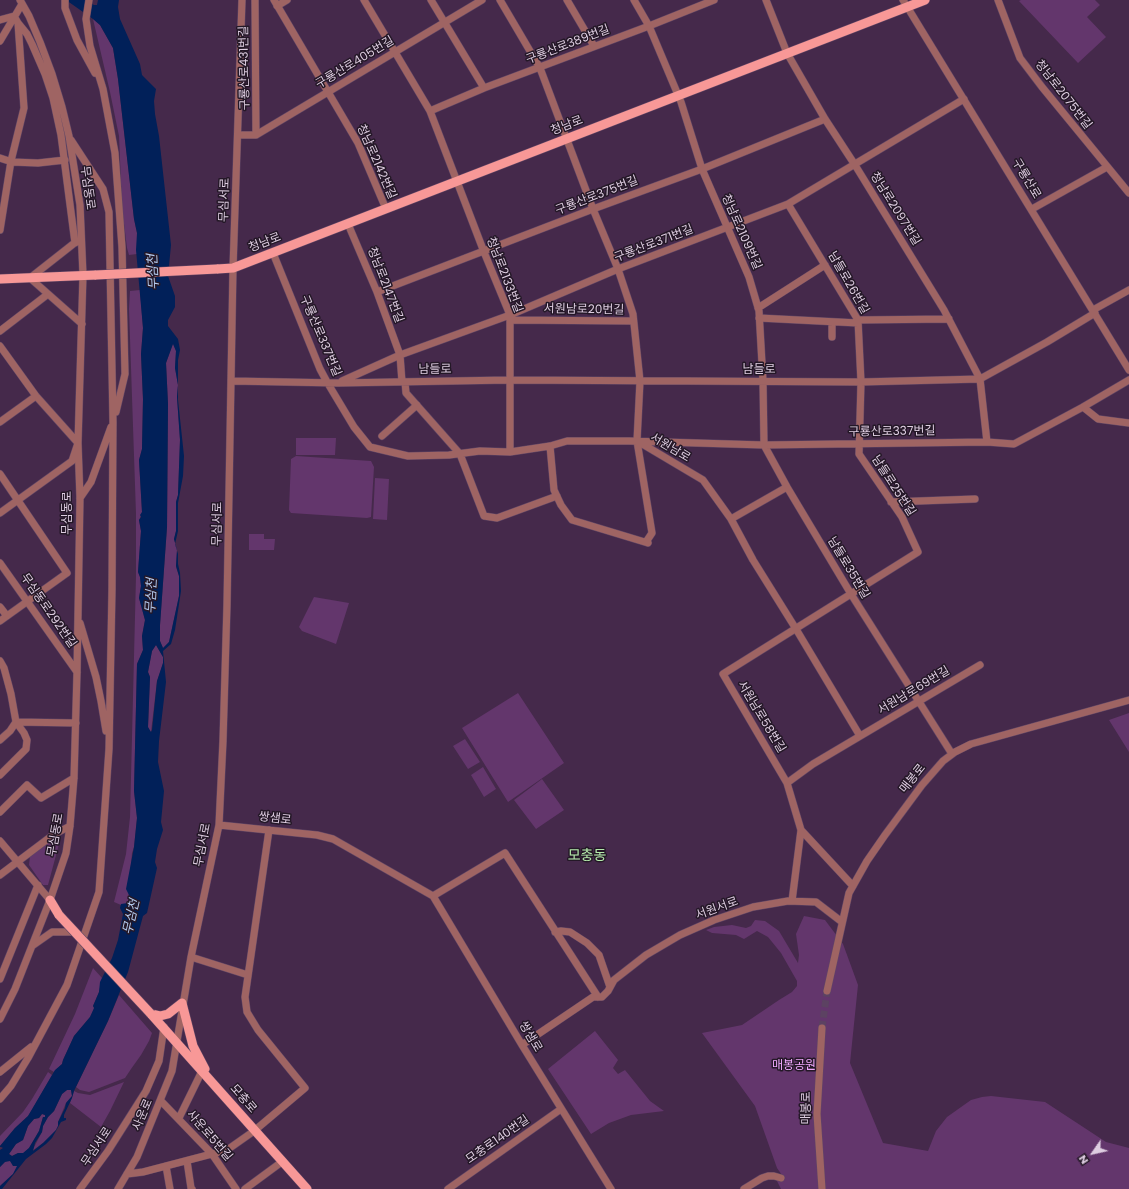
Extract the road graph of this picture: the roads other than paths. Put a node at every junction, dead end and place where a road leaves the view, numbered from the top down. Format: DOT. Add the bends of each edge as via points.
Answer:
graph roads {
  1 [pos="89,0"];
  2 [pos="242,0"];
  3 [pos="255,0"];
  4 [pos="287,0"];
  5 [pos="364,0"];
  6 [pos="431,0"];
  7 [pos="482,0"];
  8 [pos="500,0"];
  9 [pos="567,0"];
  10 [pos="634,0"];
  11 [pos="714,0"];
  12 [pos="766,0"];
  13 [pos="925,0"];
  14 [pos="998,0"];
  15 [pos="65,1"];
  16 [pos="21,2"];
  17 [pos="704,2"];
  18 [pos="275,3"];
  19 [pos="905,3"];
  20 [pos="16,19"];
  21 [pos="0,20"];
  22 [pos="444,22"];
  23 [pos="649,26"];
  24 [pos="0,41"];
  25 [pos="594,46"];
  26 [pos="395,52"];
  27 [pos="787,53"];
  28 [pos="540,68"];
  29 [pos="484,88"];
  30 [pos="103,89"];
  31 [pos="329,92"];
  32 [pos="678,96"];
  33 [pos="964,99"];
  34 [pos="430,111"];
  35 [pos="825,119"];
  36 [pos="238,135"];
  37 [pos="256,135"];
  38 [pos="69,136"];
  39 [pos="568,139"];
  40 [pos="0,158"];
  41 [pos="65,160"];
  42 [pos="11,161"];
  43 [pos="855,164"];
  44 [pos="1107,167"];
  45 [pos="702,169"];
  46 [pos="457,181"];
  47 [pos="1129,193"];
  48 [pos="788,204"];
  49 [pos="386,209"];
  50 [pos="593,209"];
  51 [pos="1032,209"];
  52 [pos="348,224"];
  53 [pos="726,228"];
  54 [pos="0,230"];
  55 [pos="81,238"];
  56 [pos="75,243"];
  57 [pos="484,252"];
  58 [pos="273,253"];
  59 [pos="825,265"];
  60 [pos="233,268"];
  61 [pos="618,269"];
  62 [pos="83,275"];
  63 [pos="30,278"];
  64 [pos="0,279"];
  65 [pos="1129,290"];
  66 [pos="377,292"];
  67 [pos="48,294"];
  68 [pos="758,308"];
  69 [pos="1094,312"];
  70 [pos="510,317"];
  71 [pos="759,318"];
  72 [pos="949,319"];
  73 [pos="633,322"];
  74 [pos="832,322"];
  75 [pos="858,322"];
  76 [pos="82,324"];
  77 [pos="0,331"];
  78 [pos="832,336"];
  79 [pos="0,346"];
  80 [pos="400,355"];
  81 [pos="1129,370"];
  82 [pos="980,379"];
  83 [pos="509,380"];
  84 [pos="1129,380"];
  85 [pos="232,381"];
  86 [pos="640,381"];
  87 [pos="763,381"];
  88 [pos="327,382"];
  89 [pos="404,382"];
  90 [pos="861,382"];
  91 [pos="338,383"];
  92 [pos="36,396"];
  93 [pos="417,405"];
  94 [pos="1083,407"];
  95 [pos="2,420"];
  96 [pos="113,422"];
  97 [pos="1129,423"];
  98 [pos="382,436"];
  99 [pos="638,441"];
  100 [pos="987,442"];
  101 [pos="78,443"];
  102 [pos="859,443"];
  103 [pos="550,446"];
  104 [pos="764,446"];
  105 [pos="510,452"];
  106 [pos="460,454"];
  107 [pos="0,474"];
  108 [pos="787,487"];
  109 [pos="557,496"];
  110 [pos="80,498"];
  111 [pos="18,500"];
  112 [pos="975,500"];
  113 [pos="891,502"];
  114 [pos="0,513"];
  115 [pos="731,519"];
  116 [pos="0,563"];
  117 [pos="67,573"];
  118 [pos="78,574"];
  119 [pos="851,594"];
  120 [pos="28,601"];
  121 [pos="0,607"];
  122 [pos="78,613"];
  123 [pos="7,616"];
  124 [pos="0,621"];
  125 [pos="796,629"];
  126 [pos="0,661"];
  127 [pos="980,665"];
  128 [pos="77,673"];
  129 [pos="919,700"];
  130 [pos="1129,700"];
  131 [pos="16,722"];
  132 [pos="76,723"];
  133 [pos="860,736"];
  134 [pos="0,740"];
  135 [pos="109,749"];
  136 [pos="952,754"];
  137 [pos="0,775"];
  138 [pos="74,778"];
  139 [pos="787,783"];
  140 [pos="0,812"];
  141 [pos="219,825"];
  142 [pos="70,826"];
  143 [pos="269,830"];
  144 [pos="801,830"];
  145 [pos="0,841"];
  146 [pos="18,862"];
  147 [pos="0,875"];
  148 [pos="38,885"];
  149 [pos="853,886"];
  150 [pos="432,896"];
  151 [pos="50,900"];
  152 [pos="792,901"];
  153 [pos="842,922"];
  154 [pos="75,932"];
  155 [pos="555,932"];
  156 [pos="32,946"];
  157 [pos="191,957"];
  158 [pos="248,975"];
  159 [pos="0,978"];
  160 [pos="610,987"];
  161 [pos="827,991"];
  162 [pos="598,997"];
  163 [pos="182,1003"];
  164 [pos="151,1014"];
  165 [pos="0,1019"];
  166 [pos="163,1026"];
  167 [pos="822,1028"];
  168 [pos="177,1044"];
  169 [pos="35,1045"];
  170 [pos="522,1045"];
  171 [pos="202,1071"];
  172 [pos="0,1072"];
  173 [pos="212,1083"];
  174 [pos="0,1099"];
  175 [pos="161,1101"];
  176 [pos="561,1109"];
  177 [pos="179,1118"];
  178 [pos="254,1131"];
  179 [pos="212,1154"];
  180 [pos="187,1161"];
  181 [pos="283,1161"];
  182 [pos="166,1166"];
  183 [pos="127,1174"];
  184 [pos="781,1178"];
  185 [pos="80,1189"];
  186 [pos="118,1189"];
  187 [pos="170,1189"];
  188 [pos="192,1189"];
  189 [pos="236,1189"];
  190 [pos="245,1189"];
  191 [pos="307,1189"];
  192 [pos="448,1189"];
  193 [pos="611,1189"];
  194 [pos="744,1189"];
  195 [pos="822,1189"];
  1 -- 30 [label="street" via="86,19 90,46"];
  2 -- 36 [label="street, 무심서로"];
  3 -- 37 [label="street, 구룡산로431번길"];
  4 -- 18 [label="street"];
  5 -- 26 [label="street, 청남로2133번길"];
  6 -- 22 [label="street"];
  7 -- 22 [label="street, 구룡산로405번길"];
  8 -- 28 [label="street, 서원남로"];
  9 -- 25 [label="street"];
  10 -- 23 [label="street, 청남로2109번길"];
  11 -- 17 [label="street, 구룡산로389번길"];
  12 -- 27 [label="street, 청남로2097번길"];
  13 -- 19 [label="main road, 청남로"];
  14 -- 44 [label="street, 청남로2075번길" via="1020,58"];
  15 -- 30 [label="street" via="65,8 77,40"];
  16 -- 20 [label="street"];
  16 -- 38 [label="street, 무심동로" via="52,74"];
  17 -- 23 [label="street, 구룡산로389번길"];
  18 -- 31 [label="street, 청남로2142번길"];
  19 -- 27 [label="main road, 청남로"];
  19 -- 33 [label="street, 구룡산로"];
  20 -- 21 [label="street"];
  20 -- 24 [label="street"];
  20 -- 41 [label="street" via="27,34 46,74 58,118"];
  20 -- 42 [label="street" via="24,108"];
  22 -- 26 [label="street, 구룡산로405번길"];
  22 -- 29 [label="street"];
  23 -- 25 [label="street, 구룡산로389번길"];
  23 -- 32 [label="street, 청남로2109번길"];
  25 -- 28 [label="street, 구룡산로389번길"];
  26 -- 31 [label="street, 구룡산로405번길"];
  26 -- 34 [label="street, 청남로2133번길"];
  27 -- 32 [label="main road, 청남로"];
  27 -- 35 [label="street, 청남로2097번길"];
  28 -- 29 [label="street, 구룡산로389번길"];
  28 -- 39 [label="street, 서원남로"];
  29 -- 34 [label="street, 구룡산로389번길"];
  30 -- 96 [label="street" via="115,153 122,247 125,374"];
  31 -- 37 [label="street, 구룡산로405번길"];
  31 -- 49 [label="street, 청남로2142번길" via="358,143"];
  32 -- 39 [label="main road, 청남로"];
  32 -- 45 [label="street, 청남로2109번길"];
  33 -- 43 [label="street, 구룡산로371번길"];
  33 -- 51 [label="street, 구룡산로"];
  34 -- 46 [label="street, 청남로2133번길"];
  35 -- 43 [label="street, 청남로2097번길"];
  35 -- 45 [label="street, 구룡산로375번길"];
  36 -- 37 [label="street"];
  36 -- 60 [label="street, 무심서로"];
  38 -- 55 [label="street, 무심동로" via="80,205"];
  38 -- 96 [label="street" via="103,190 109,212"];
  39 -- 46 [label="main road, 청남로"];
  39 -- 50 [label="street, 서원남로"];
  40 -- 42 [label="street, 무심동로"];
  41 -- 42 [label="street, 무심동로" via="38,163"];
  41 -- 56 [label="street, 무심동로"];
  42 -- 54 [label="street"];
  43 -- 48 [label="street, 구룡산로371번길"];
  43 -- 72 [label="street, 청남로2097번길"];
  44 -- 47 [label="street, 청남로2075번길"];
  44 -- 51 [label="street"];
  45 -- 50 [label="street, 구룡산로375번길"];
  45 -- 53 [label="street, 청남로2109번길"];
  46 -- 49 [label="main road, 청남로"];
  46 -- 57 [label="street, 청남로2133번길"];
  48 -- 53 [label="street, 구룡산로371번길"];
  48 -- 59 [label="street, 남들로26번길"];
  49 -- 52 [label="main road, 청남로"];
  50 -- 57 [label="street, 구룡산로375번길"];
  50 -- 61 [label="street, 서원남로"];
  51 -- 69 [label="street, 구룡산로"];
  52 -- 58 [label="main road, 청남로"];
  52 -- 66 [label="street, 청남로2147번길"];
  53 -- 61 [label="street, 구룡산로371번길"];
  53 -- 68 [label="street, 청남로2109번길" via="749,277"];
  55 -- 56 [label="street"];
  55 -- 62 [label="street, 무심동로"];
  56 -- 63 [label="street"];
  57 -- 66 [label="street, 구룡산로375번길"];
  57 -- 70 [label="street, 청남로2133번길"];
  58 -- 60 [label="main road, 청남로"];
  58 -- 88 [label="street, 구룡산로337번길"];
  59 -- 68 [label="street"];
  59 -- 75 [label="street, 남들로26번길"];
  60 -- 62 [label="main road, 청남로, bridge"];
  60 -- 85 [label="street, 무심서로"];
  61 -- 70 [label="street, 구룡산로371번길"];
  61 -- 73 [label="street, 서원남로" via="633,314"];
  62 -- 63 [label="main road"];
  62 -- 76 [label="street, 무심동로"];
  63 -- 64 [label="main road"];
  63 -- 67 [label="street"];
  65 -- 69 [label="street, 남들로"];
  66 -- 80 [label="street, 청남로2147번길"];
  67 -- 76 [label="street"];
  67 -- 77 [label="street"];
  68 -- 71 [label="street, 청남로2109번길"];
  69 -- 81 [label="street, 구룡산로"];
  69 -- 82 [label="street, 남들로" via="1047,342"];
  70 -- 73 [label="street, 서원남로20번길"];
  70 -- 80 [label="street, 구룡산로371번길"];
  70 -- 83 [label="street, 청남로2133번길"];
  71 -- 74 [label="street"];
  71 -- 87 [label="street, 청남로2109번길"];
  72 -- 75 [label="street"];
  72 -- 82 [label="street, 청남로2097번길"];
  73 -- 86 [label="street, 서원남로"];
  74 -- 75 [label="street"];
  74 -- 78 [label="street"];
  75 -- 90 [label="street, 남들로26번길"];
  76 -- 101 [label="street, 무심동로"];
  79 -- 92 [label="street"];
  80 -- 89 [label="street, 청남로2147번길"];
  80 -- 91 [label="street, 구룡산로371번길"];
  82 -- 90 [label="street, 남들로"];
  82 -- 100 [label="street"];
  83 -- 86 [label="street, 남들로"];
  83 -- 89 [label="street, 남들로"];
  83 -- 105 [label="street, 청남로2133번길"];
  84 -- 94 [label="street, 구룡산로337번길"];
  85 -- 88 [label="street, 남들로"];
  85 -- 141 [label="street, 무심서로"];
  86 -- 87 [label="street, 남들로"];
  86 -- 99 [label="street, 서원남로"];
  87 -- 90 [label="street, 남들로"];
  87 -- 104 [label="street, 남들로35번길"];
  88 -- 91 [label="street, 남들로"];
  88 -- 106 [label="street, 구룡산로337번길" via="354,427 370,447 408,456"];
  89 -- 91 [label="street, 남들로"];
  89 -- 93 [label="street, 남들로" via="406,393"];
  90 -- 102 [label="street, 남들로25번길"];
  92 -- 95 [label="street"];
  92 -- 101 [label="street"];
  93 -- 98 [label="street"];
  93 -- 106 [label="street, 남들로"];
  94 -- 97 [label="street" via="1098,419"];
  94 -- 100 [label="street, 구룡산로337번길" via="1014,444"];
  96 -- 110 [label="street" via="90,482"];
  96 -- 135 [label="street"];
  99 -- 103 [label="street, 구룡산로337번길" via="567,441"];
  99 -- 104 [label="street, 구룡산로337번길"];
  99 -- 109 [label="street" via="652,532 646,542 648,543 572,520"];
  99 -- 115 [label="street, 서원남로" via="703,480"];
  100 -- 102 [label="street, 구룡산로337번길"];
  101 -- 110 [label="street, 무심동로"];
  101 -- 111 [label="street" via="72,461"];
  102 -- 104 [label="street, 구룡산로337번길"];
  102 -- 113 [label="street, 남들로25번길" via="860,454"];
  103 -- 105 [label="street, 구룡산로337번길"];
  103 -- 109 [label="street" via="554,490"];
  104 -- 108 [label="street, 남들로35번길"];
  105 -- 106 [label="street, 구룡산로337번길"];
  106 -- 109 [label="street" via="484,516 498,518"];
  107 -- 111 [label="street"];
  108 -- 115 [label="street"];
  108 -- 119 [label="street, 남들로35번길"];
  110 -- 118 [label="street, 무심동로"];
  111 -- 114 [label="street"];
  111 -- 117 [label="street"];
  112 -- 113 [label="street"];
  113 -- 119 [label="street, 남들로25번길" via="902,517 918,552"];
  115 -- 125 [label="street, 서원남로"];
  116 -- 120 [label="street, 무심동로292번길"];
  117 -- 118 [label="street"];
  117 -- 120 [label="street"];
  118 -- 122 [label="street, 무심동로"];
  119 -- 125 [label="street"];
  119 -- 129 [label="street, 남들로35번길"];
  120 -- 123 [label="street"];
  120 -- 128 [label="street, 무심동로292번길"];
  121 -- 123 [label="street"];
  122 -- 128 [label="street, 무심동로"];
  122 -- 135 [label="street" via="101,701"];
  123 -- 124 [label="street"];
  125 -- 133 [label="street, 서원남로"];
  125 -- 139 [label="street, 서원남로58번길" via="723,674"];
  126 -- 131 [label="street" via="11,694"];
  127 -- 129 [label="street, 서원남로69번길"];
  128 -- 132 [label="street, 무심동로"];
  129 -- 133 [label="street, 서원남로69번길"];
  129 -- 136 [label="street, 남들로35번길"];
  130 -- 136 [label="street, 매봉로" via="971,744"];
  131 -- 132 [label="street"];
  131 -- 134 [label="street"];
  131 -- 137 [label="street" via="27,740 26,749"];
  132 -- 138 [label="street, 무심동로"];
  133 -- 139 [label="street, 서원남로69번길"];
  135 -- 169 [label="street" via="98,892 67,985"];
  136 -- 149 [label="street, 매봉로" via="931,773 867,861"];
  138 -- 140 [label="street" via="41,798 27,785"];
  138 -- 142 [label="street, 무심동로"];
  139 -- 144 [label="street"];
  141 -- 143 [label="street, 쌍샘로"];
  141 -- 157 [label="street, 무심서로"];
  142 -- 146 [label="street" via="53,835"];
  142 -- 151 [label="street, 무심동로" via="66,853"];
  143 -- 150 [label="street, 쌍샘로" via="333,839"];
  143 -- 158 [label="street"];
  144 -- 149 [label="street"];
  144 -- 152 [label="street"];
  145 -- 146 [label="street"];
  146 -- 147 [label="street"];
  146 -- 148 [label="street"];
  148 -- 151 [label="street"];
  148 -- 159 [label="street"];
  149 -- 153 [label="street, 매봉로"];
  150 -- 155 [label="street" via="505,854"];
  150 -- 170 [label="street, 쌍샘로"];
  151 -- 154 [label="main road, 모충로, bridge" via="59,915"];
  151 -- 156 [label="street, 무심동로"];
  152 -- 153 [label="street, 서원서로" via="816,902"];
  152 -- 160 [label="street, 서원서로" via="754,907 680,935 646,955 614,980"];
  153 -- 161 [label="street, 매봉로"];
  154 -- 156 [label="street" via="52,932"];
  154 -- 164 [label="main road, 모충로, bridge"];
  155 -- 160 [label="street" via="570,932 599,955"];
  155 -- 162 [label="street"];
  156 -- 165 [label="street, 무심동로"];
  157 -- 158 [label="street"];
  157 -- 163 [label="street, 무심서로"];
  158 -- 178 [label="street" via="244,997 246,1012 305,1088"];
  160 -- 162 [label="street, 서원서로" via="602,997"];
  162 -- 170 [label="street, 서원서로" via="593,997"];
  163 -- 164 [label="main road" via="168,1014"];
  163 -- 168 [label="street, 무심서로"];
  163 -- 173 [label="main road" via="193,1046"];
  164 -- 166 [label="main road, 모충로"];
  166 -- 168 [label="main road, 모충로"];
  166 -- 185 [label="street, 무심서로" via="159,1061 146,1091"];
  167 -- 195 [label="street, 매봉로" via="817,1114"];
  168 -- 171 [label="main road, 모충로"];
  168 -- 175 [label="street, 사운로" via="172,1071"];
  169 -- 172 [label="street"];
  169 -- 174 [label="street" via="11,1086"];
  170 -- 176 [label="street, 쌍샘로"];
  171 -- 173 [label="main road, 모충로"];
  171 -- 177 [label="street"];
  173 -- 178 [label="main road, 모충로"];
  175 -- 177 [label="street, 사운로5번길"];
  175 -- 183 [label="street, 사운로"];
  176 -- 192 [label="street, 모충로140번길"];
  176 -- 193 [label="street, 쌍샘로"];
  177 -- 179 [label="street, 사운로5번길"];
  178 -- 179 [label="street" via="227,1150"];
  178 -- 181 [label="main road, 모충로"];
  179 -- 180 [label="street"];
  179 -- 189 [label="street, 사운로5번길"];
  180 -- 182 [label="street"];
  180 -- 188 [label="street"];
  181 -- 190 [label="street"];
  181 -- 191 [label="main road, 모충로"];
  182 -- 183 [label="street"];
  182 -- 187 [label="street"];
  183 -- 186 [label="street, 사운로"];
  184 -- 194 [label="street" via="768,1176"];
}
